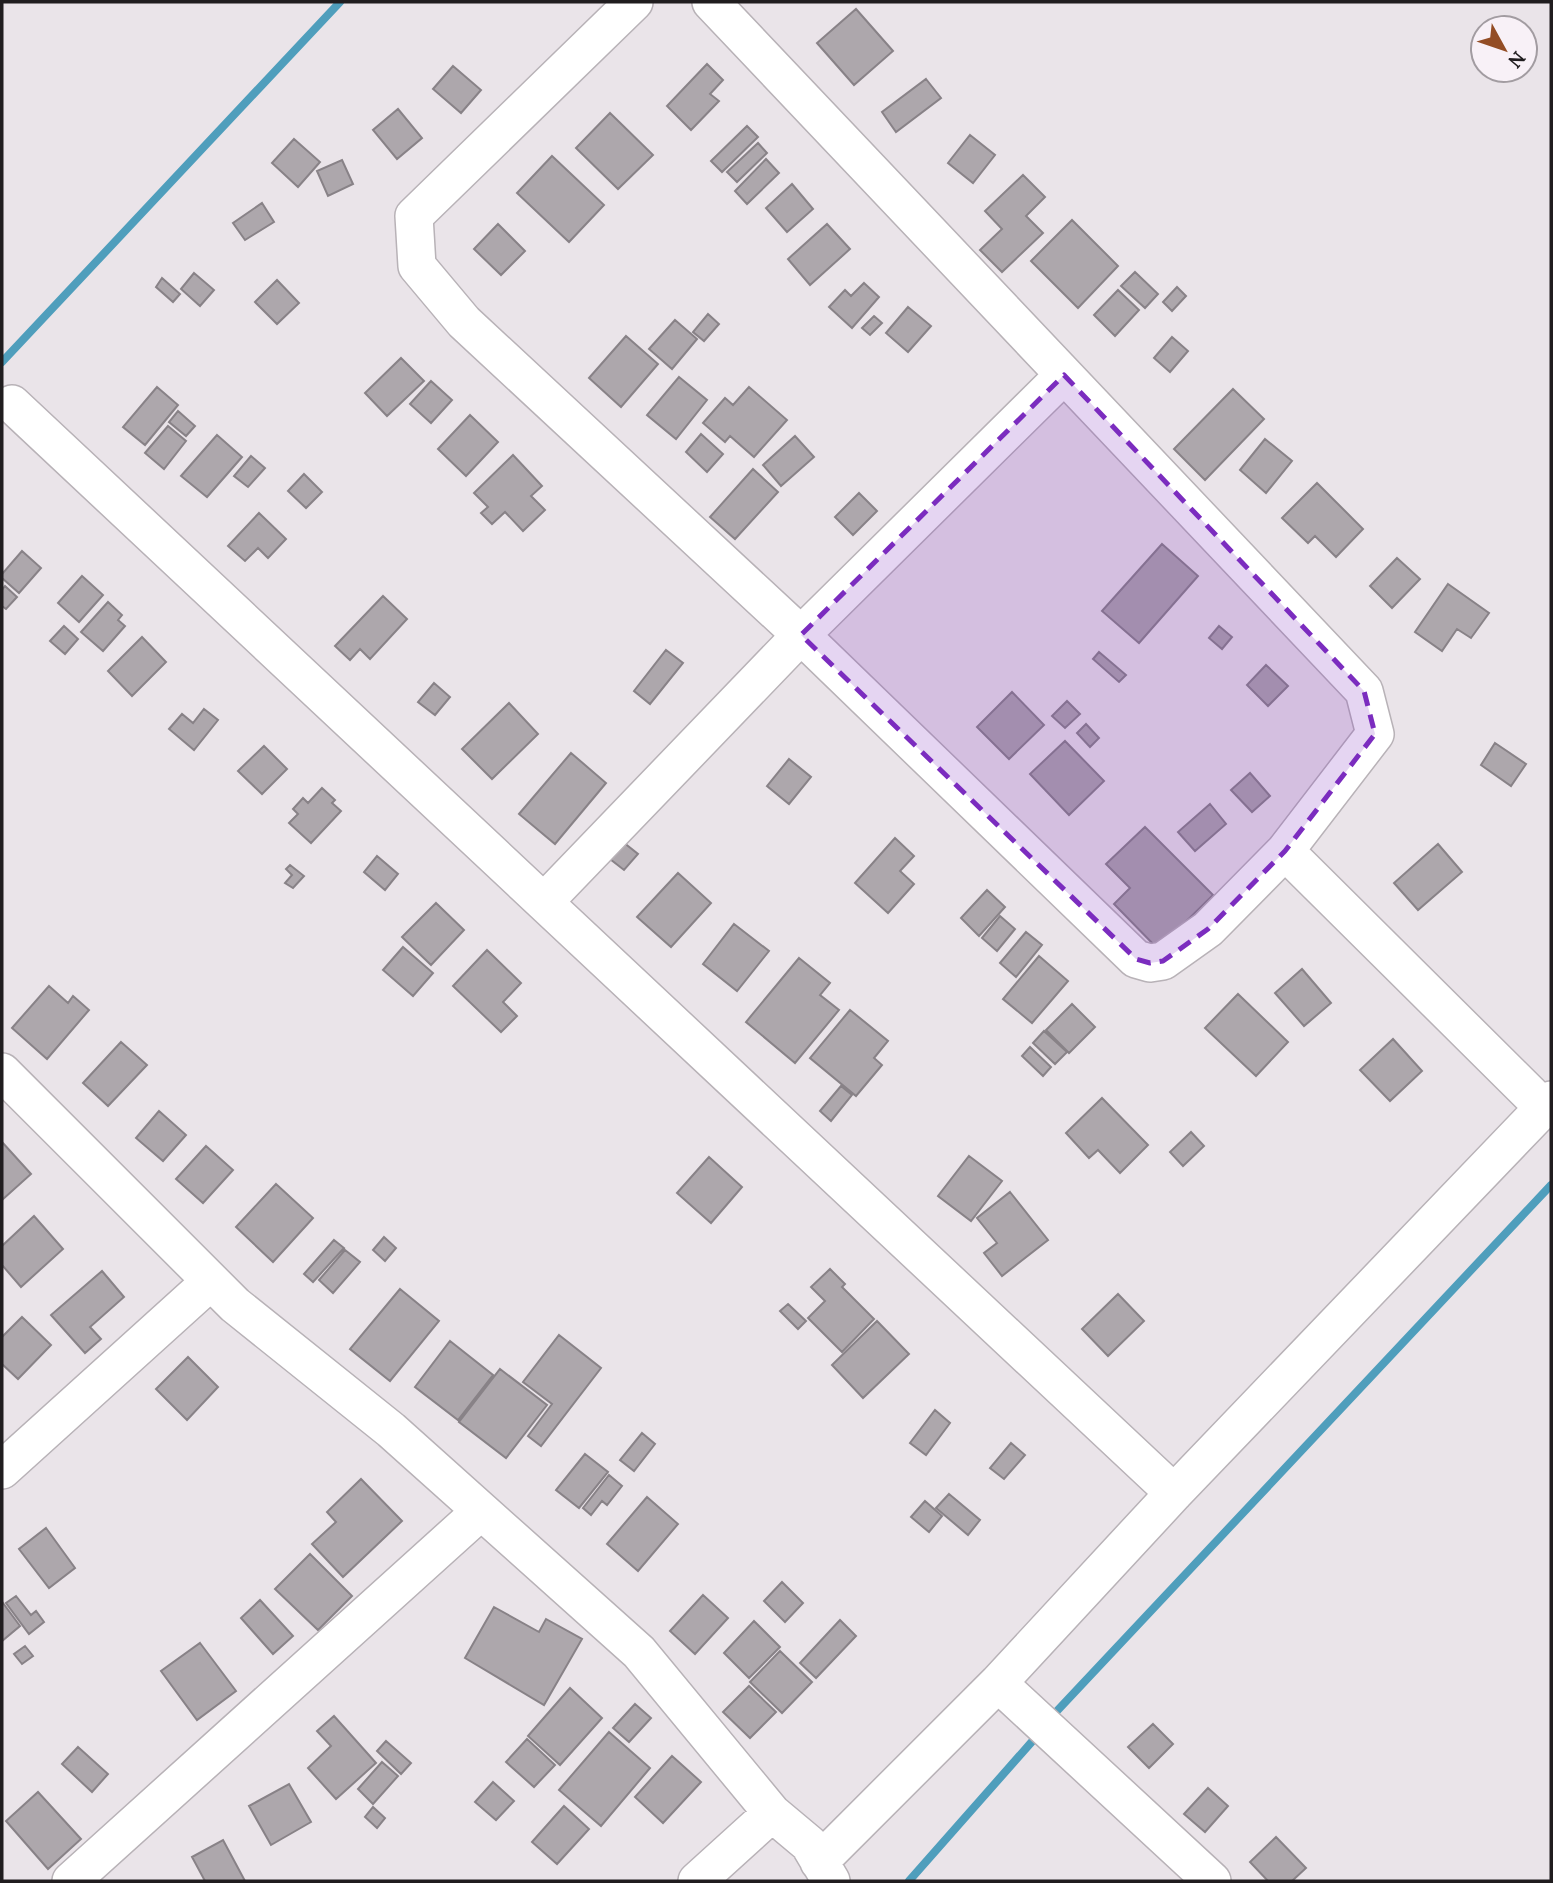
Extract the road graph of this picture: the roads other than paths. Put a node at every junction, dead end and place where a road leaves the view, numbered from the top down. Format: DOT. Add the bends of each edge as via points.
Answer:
graph roads {
  1 [pos="634,2"];
  2 [pos="710,2"];
  3 [pos="1064,375"];
  4 [pos="12,404"];
  5 [pos="801,635"];
  6 [pos="1284,851"];
  7 [pos="544,902"];
  8 [pos="2,1072"];
  9 [pos="1548,1104"];
  10 [pos="211,1281"];
  11 [pos="2,1470"];
  12 [pos="1174,1493"];
  13 [pos="481,1511"];
  14 [pos="998,1683"];
  15 [pos="772,1813"];
  16 [pos="825,1872"];
  17 [pos="71,1881"];
  18 [pos="697,1881"];
  19 [pos="1212,1881"];
  1 -- 5 [label="street" via="414,216 417,266 464,322"];
  2 -- 3 [label="street"];
  3 -- 5 [label="street"];
  3 -- 6 [label="street" via="1364,691 1375,734"];
  4 -- 7 [label="street"];
  5 -- 6 [label="street" via="1136,959 1163,961 1208,929"];
  5 -- 7 [label="street"];
  6 -- 9 [label="street"];
  7 -- 12 [label="street"];
  8 -- 10 [label="street"];
  9 -- 12 [label="street"];
  10 -- 11 [label="street"];
  10 -- 13 [label="street"];
  12 -- 14 [label="street"];
  13 -- 15 [label="street" via="639,1653"];
  13 -- 17 [label="street"];
  14 -- 16 [label="street"];
  14 -- 19 [label="street"];
  15 -- 16 [label="street" via="809,1844"];
  15 -- 18 [label="street"];
}
